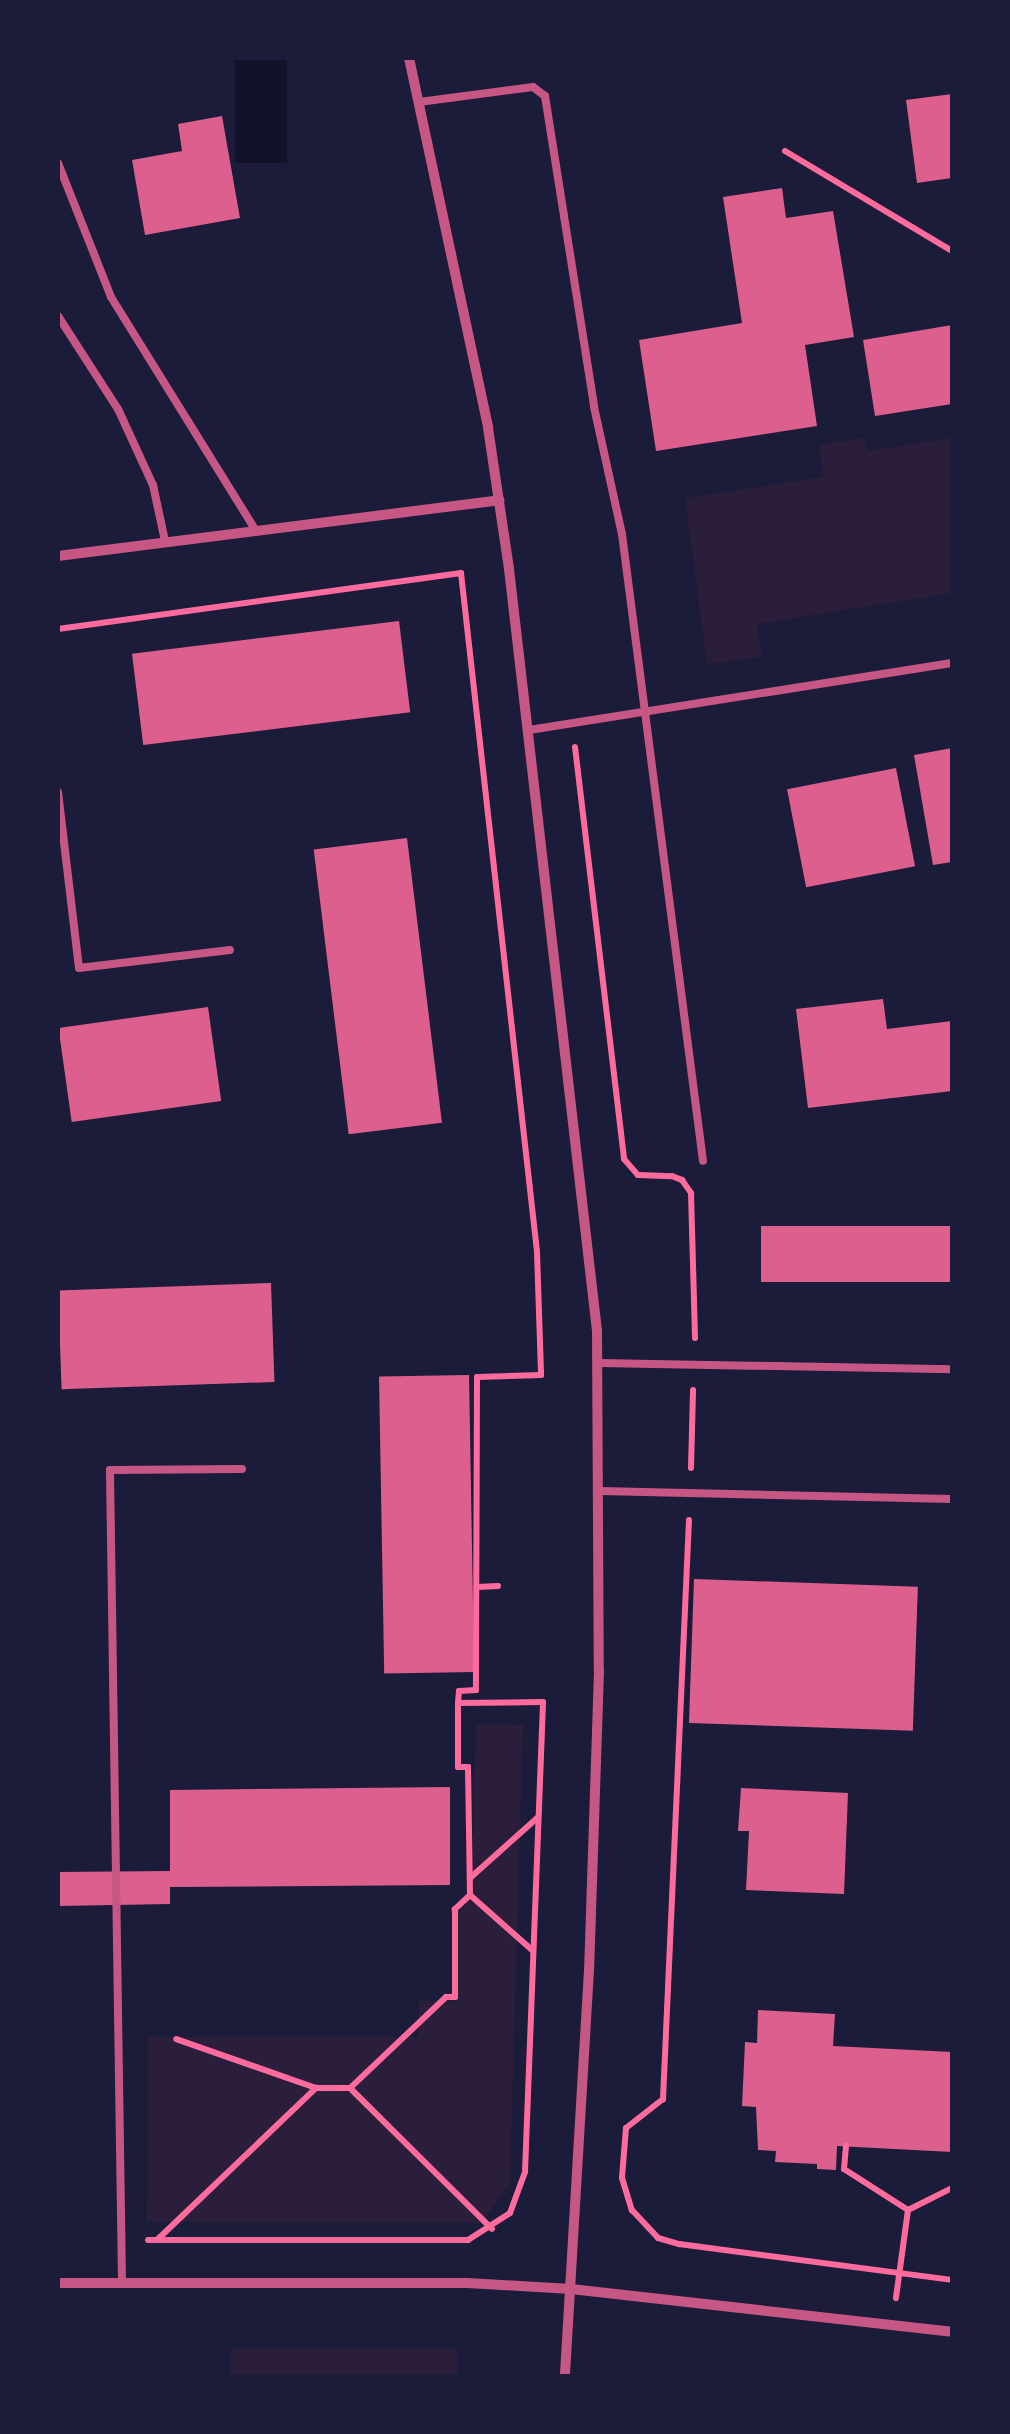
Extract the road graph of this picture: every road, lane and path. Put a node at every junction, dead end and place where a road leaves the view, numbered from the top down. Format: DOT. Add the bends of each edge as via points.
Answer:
graph roads {
  1 [pos="408,58"];
  2 [pos="418,102"];
  3 [pos="786,151"];
  4 [pos="58,163"];
  5 [pos="952,252"];
  6 [pos="58,316"];
  7 [pos="499,500"];
  8 [pos="255,530"];
  9 [pos="165,541"];
  10 [pos="58,556"];
  11 [pos="58,629"];
  12 [pos="952,663"];
  13 [pos="645,712"];
  14 [pos="529,730"];
  15 [pos="58,792"];
  16 [pos="230,950"];
  17 [pos="703,1161"];
  18 [pos="599,1363"];
  19 [pos="952,1369"];
  20 [pos="242,1469"];
  21 [pos="600,1491"];
  22 [pos="952,1499"];
  23 [pos="498,1586"];
  24 [pos="477,1587"];
  25 [pos="458,1703"];
  26 [pos="538,1818"];
  27 [pos="470,1878"];
  28 [pos="470,1895"];
  29 [pos="534,1951"];
  30 [pos="176,2039"];
  31 [pos="316,2088"];
  32 [pos="350,2088"];
  33 [pos="846,2146"];
  34 [pos="952,2188"];
  35 [pos="908,2210"];
  36 [pos="492,2229"];
  37 [pos="122,2240"];
  38 [pos="157,2240"];
  39 [pos="678,2244"];
  40 [pos="899,2272"];
  41 [pos="952,2280"];
  42 [pos="122,2282"];
  43 [pos="58,2283"];
  44 [pos="571,2289"];
  45 [pos="892,2324"];
  46 [pos="952,2332"];
  47 [pos="565,2376"];
  1 -- 2 [label="street"];
  2 -- 7 [label="street"];
  2 -- 13 [label="lane" via="534,87 546,96 594,407 622,534"];
  3 -- 5 [label="path"];
  4 -- 8 [label="lane" via="112,298"];
  6 -- 9 [label="lane" via="118,409 153,485"];
  7 -- 8 [label="street"];
  7 -- 14 [label="street"];
  8 -- 9 [label="street"];
  9 -- 10 [label="street"];
  11 -- 24 [label="path" via="461,573 536,1252 540,1375 477,1377"];
  12 -- 13 [label="lane"];
  13 -- 14 [label="lane"];
  13 -- 17 [label="lane"];
  14 -- 18 [label="street"];
  15 -- 16 [label="lane" via="79,968"];
  18 -- 19 [label="lane"];
  18 -- 21 [label="street"];
  20 -- 37 [label="lane" via="110,1470"];
  21 -- 22 [label="lane"];
  21 -- 44 [label="street" via="590,1950"];
  23 -- 24 [label="path"];
  24 -- 25 [label="path" via="476,1690 459,1691"];
  25 -- 26 [label="path" via="543,1702"];
  25 -- 27 [label="path" via="458,1767 468,1767"];
  26 -- 27 [label="path"];
  26 -- 29 [label="path"];
  27 -- 28 [label="path"];
  28 -- 29 [label="path"];
  28 -- 32 [label="path" via="455,1909 455,1997 446,1997"];
  29 -- 36 [label="path" via="526,2172 510,2213"];
  30 -- 31 [label="path"];
  31 -- 32 [label="path"];
  31 -- 38 [label="path"];
  32 -- 36 [label="path"];
  33 -- 35 [label="path" via="844,2169"];
  34 -- 35 [label="path"];
  35 -- 40 [label="path"];
  36 -- 38 [label="path" via="468,2240"];
  37 -- 38 [label="path"];
  37 -- 42 [label="lane"];
  39 -- 40 [label="path"];
  40 -- 41 [label="path"];
  40 -- 45 [label="path"];
  42 -- 43 [label="street"];
  42 -- 44 [label="street" via="467,2282"];
  44 -- 45 [label="street"];
  44 -- 47 [label="street"];
  45 -- 46 [label="street"];
}
